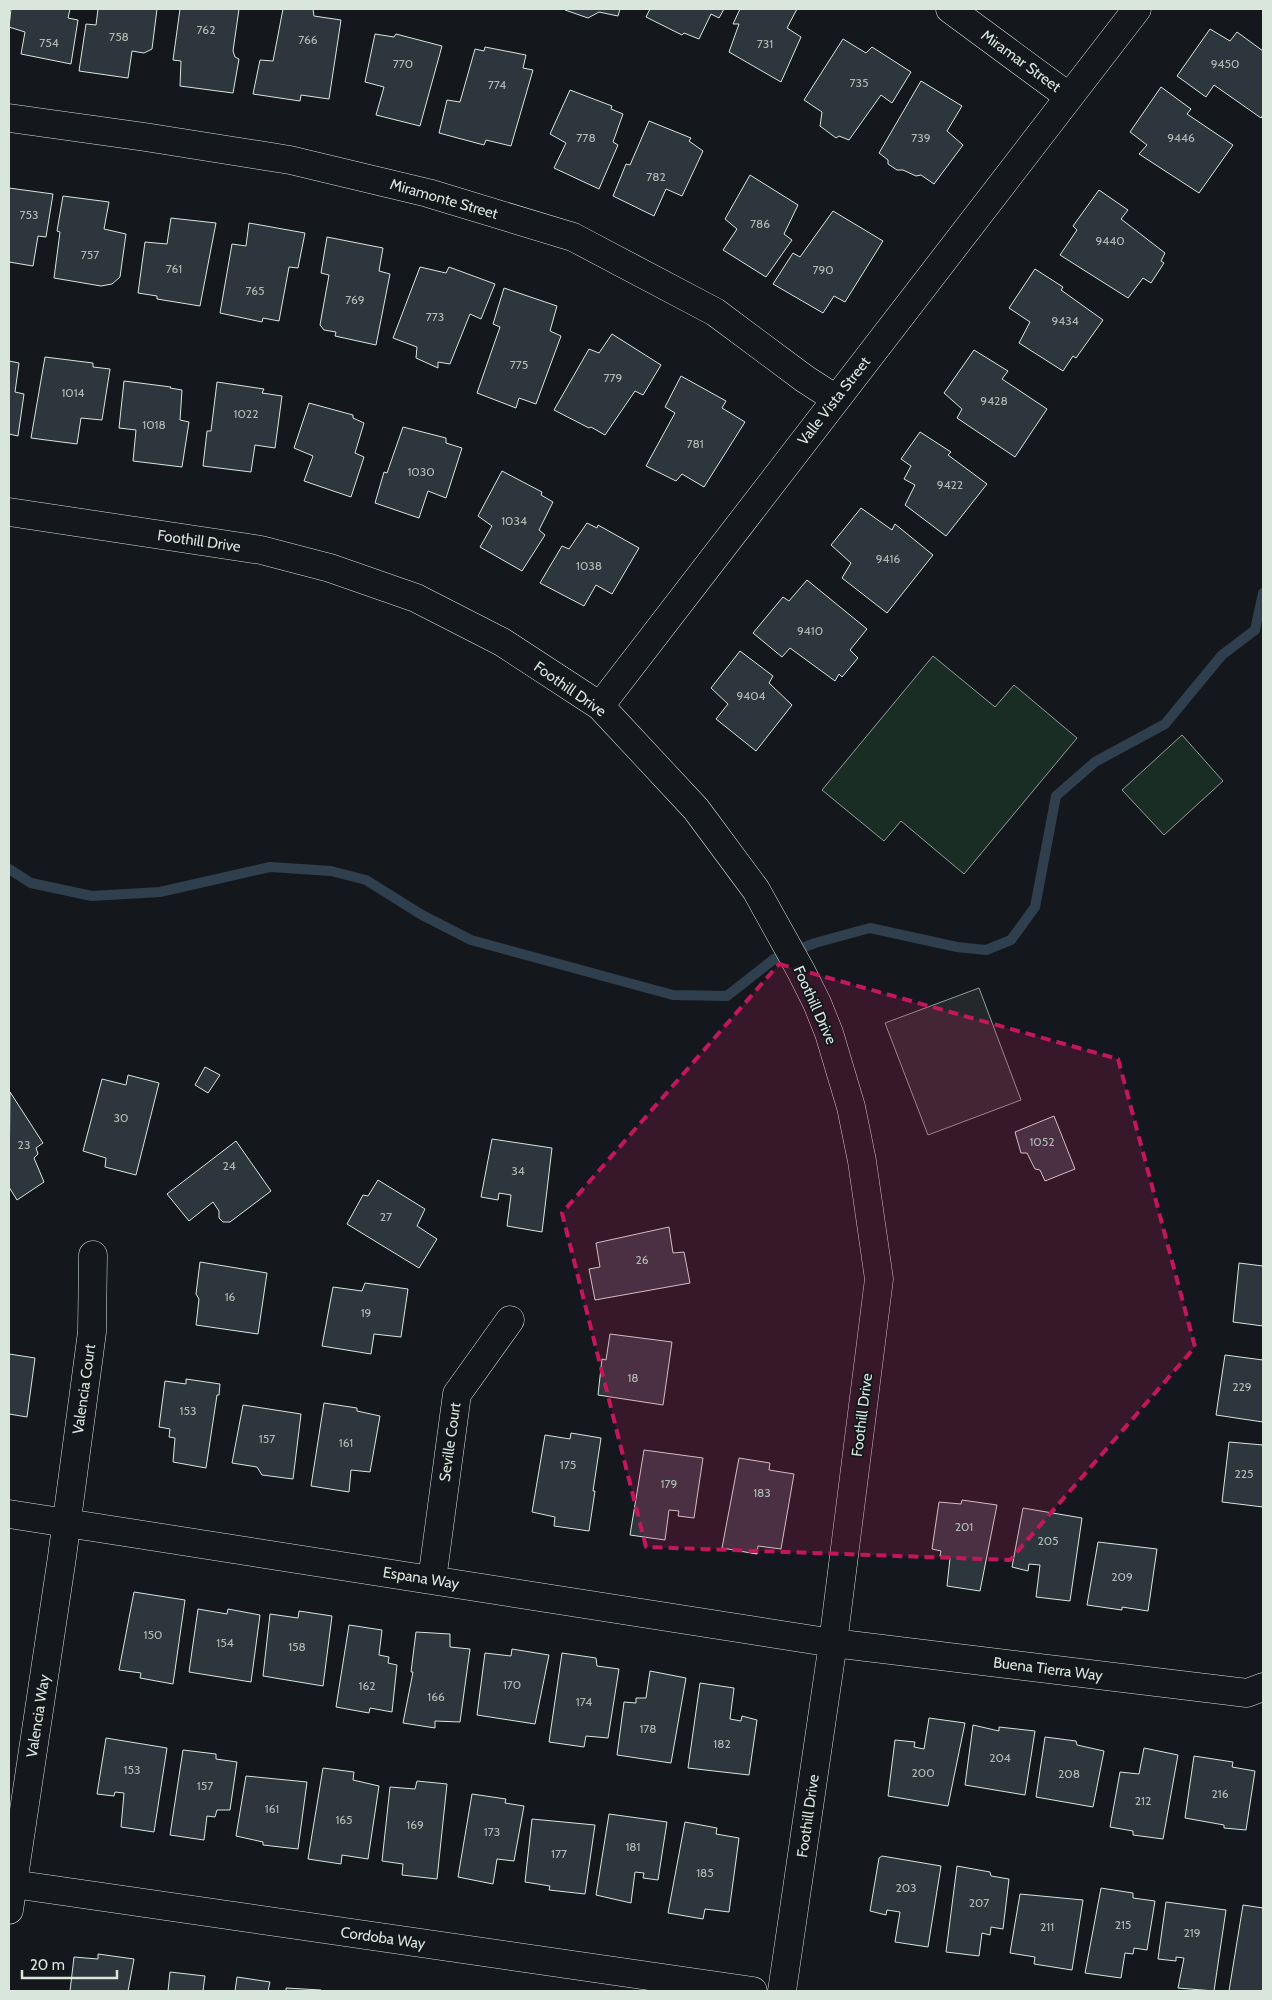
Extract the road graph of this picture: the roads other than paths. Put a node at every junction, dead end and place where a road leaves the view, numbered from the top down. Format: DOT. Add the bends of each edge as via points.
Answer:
graph roads {
  1 [pos="950,9"];
  2 [pos="1137,9"];
  3 [pos="1068,96"];
  4 [pos="9,118"];
  5 [pos="836,399"];
  6 [pos="9,512"];
  7 [pos="600,706"];
  8 [pos="93,1255"];
  9 [pos="510,1320"];
  10 [pos="9,1514"];
  11 [pos="67,1523"];
  12 [pos="432,1580"];
  13 [pos="833,1643"];
  14 [pos="1263,1687"];
  15 [pos="11,1897"];
  16 [pos="753,1991"];
  17 [pos="782,1991"];
  1 -- 3 [label="street, Miramar Street"];
  2 -- 3 [label="street, Valle Vista Street"];
  3 -- 5 [label="street, Valle Vista Street"];
  4 -- 5 [label="street, Miramonte Street" via="290,160 428,193 573,237 715,312"];
  5 -- 7 [label="street, Valle Vista Street"];
  6 -- 7 [label="street, Foothill Drive" via="261,550 330,568 416,598 502,642"];
  7 -- 13 [label="street, Foothill Drive" via="696,809 756,890 818,1003 840,1064 851,1107 879,1279"];
  8 -- 11 [label="street, Valencia Court" via="92,1332"];
  9 -- 12 [label="street, Seville Court" via="457,1394"];
  10 -- 11 [label="street, Espana Way"];
  11 -- 12 [label="street, Espana Way"];
  11 -- 15 [label="street, Valencia Way"];
  12 -- 13 [label="street, Espana Way"];
  13 -- 14 [label="street, Buena Tierra Way" via="1247,1693"];
  13 -- 17 [label="street, Foothill Drive"];
  15 -- 16 [label="street, Cordoba Way"];
}
